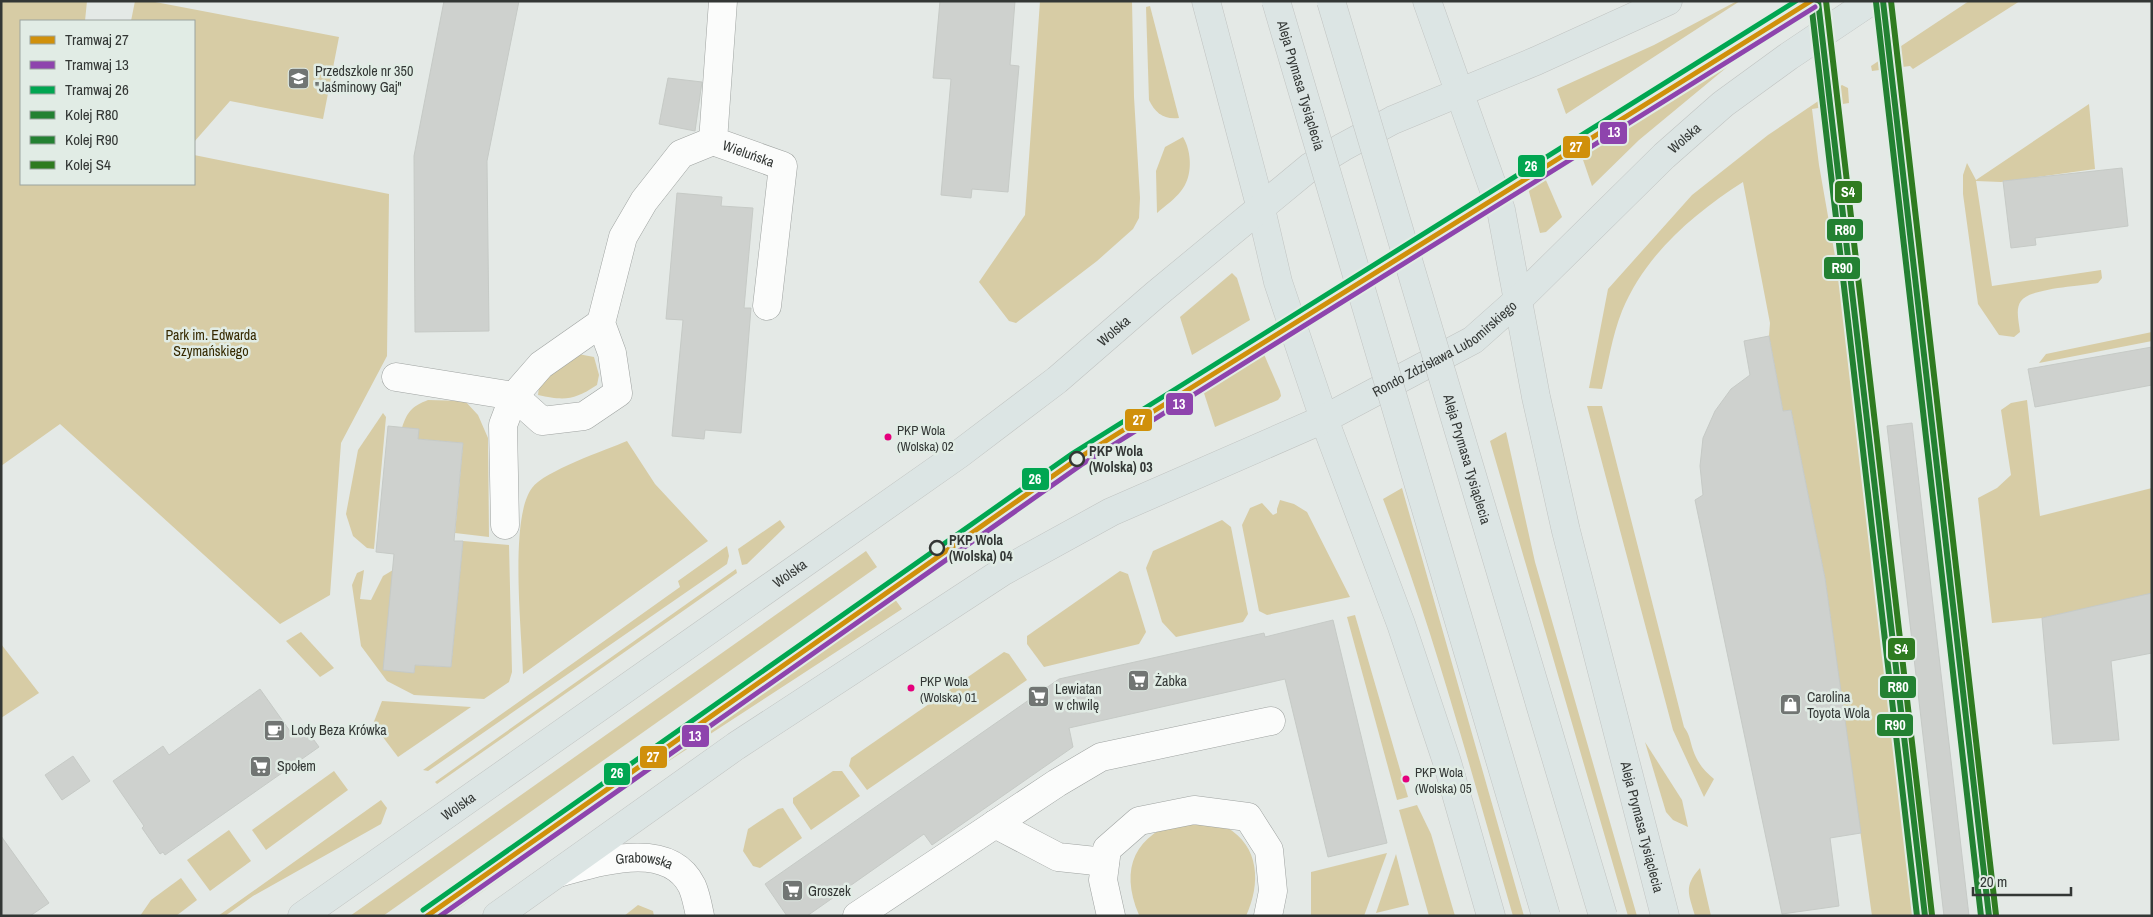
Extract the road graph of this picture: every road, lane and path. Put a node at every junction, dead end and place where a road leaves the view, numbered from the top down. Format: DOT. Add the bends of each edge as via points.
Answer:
graph roads {
  1 [pos="723,1"];
  2 [pos="1206,1"];
  3 [pos="1276,1"];
  4 [pos="1331,1"];
  5 [pos="1427,1"];
  6 [pos="1668,1"];
  7 [pos="1871,1"];
  8 [pos="1460,92"];
  9 [pos="713,141"];
  10 [pos="1261,209"];
  11 [pos="1518,300"];
  12 [pos="766,306"];
  13 [pos="601,323"];
  14 [pos="396,377"];
  15 [pos="514,396"];
  16 [pos="1324,419"];
  17 [pos="504,525"];
  18 [pos="1271,721"];
  19 [pos="995,824"];
  20 [pos="1105,862"];
  21 [pos="556,873"];
  22 [pos="302,916"];
  23 [pos="497,916"];
  24 [pos="700,916"];
  25 [pos="857,916"];
  26 [pos="1111,916"];
  27 [pos="1268,916"];
  28 [pos="1491,916"];
  29 [pos="1546,916"];
  30 [pos="1603,916"];
  31 [pos="1665,916"];
  1 -- 9 [label="street, Wieluńska"];
  2 -- 10 [label="main road"];
  3 -- 29 [label="main road, Aleja Prymasa Tysiąclecia, bridge"];
  4 -- 30 [label="main road, Aleja Prymasa Tysiąclecia, bridge"];
  5 -- 8 [label="main road, Rondo Zdzisława Lubomirskiego"];
  6 -- 8 [label="main road"];
  7 -- 11 [label="main road, Wolska" via="1723,104 1664,156"];
  8 -- 10 [label="main road" via="1393,120 1343,146 1310,167"];
  8 -- 11 [label="main road, Rondo Zdzisława Lubomirskiego" via="1501,210"];
  9 -- 12 [label="street, Wieluńska" via="783,166"];
  9 -- 13 [label="street" via="681,154 644,201 623,237"];
  10 -- 16 [label="main road" via="1278,282"];
  10 -- 22 [label="main road, Wolska" via="1057,380 958,455"];
  11 -- 16 [label="main road, Rondo Zdzisława Lubomirskiego" via="1473,340"];
  11 -- 31 [label="main road, Aleja Prymasa Tysiąclecia" via="1566,531"];
  13 -- 15 [label="street" via="542,365"];
  13 -- 15 [label="street" via="612,353 618,393 584,416 542,421"];
  14 -- 15 [label="street"];
  15 -- 17 [label="street" via="503,424"];
  16 -- 21 [label="main road" via="1111,512 1002,572 736,746"];
  16 -- 28 [label="main road" via="1404,634 1447,762"];
  18 -- 19 [label="street" via="1101,757"];
  19 -- 20 [label="street" via="1058,857"];
  19 -- 25 [label="street"];
  20 -- 26 [label="street" via="1103,880"];
  20 -- 27 [label="street" via="1106,849 1139,821 1194,810 1248,818 1269,850 1273,892"];
  21 -- 23 [label="main road"];
  21 -- 24 [label="street, Grabowska" via="620,858 648,858 675,866 692,886"];
}
